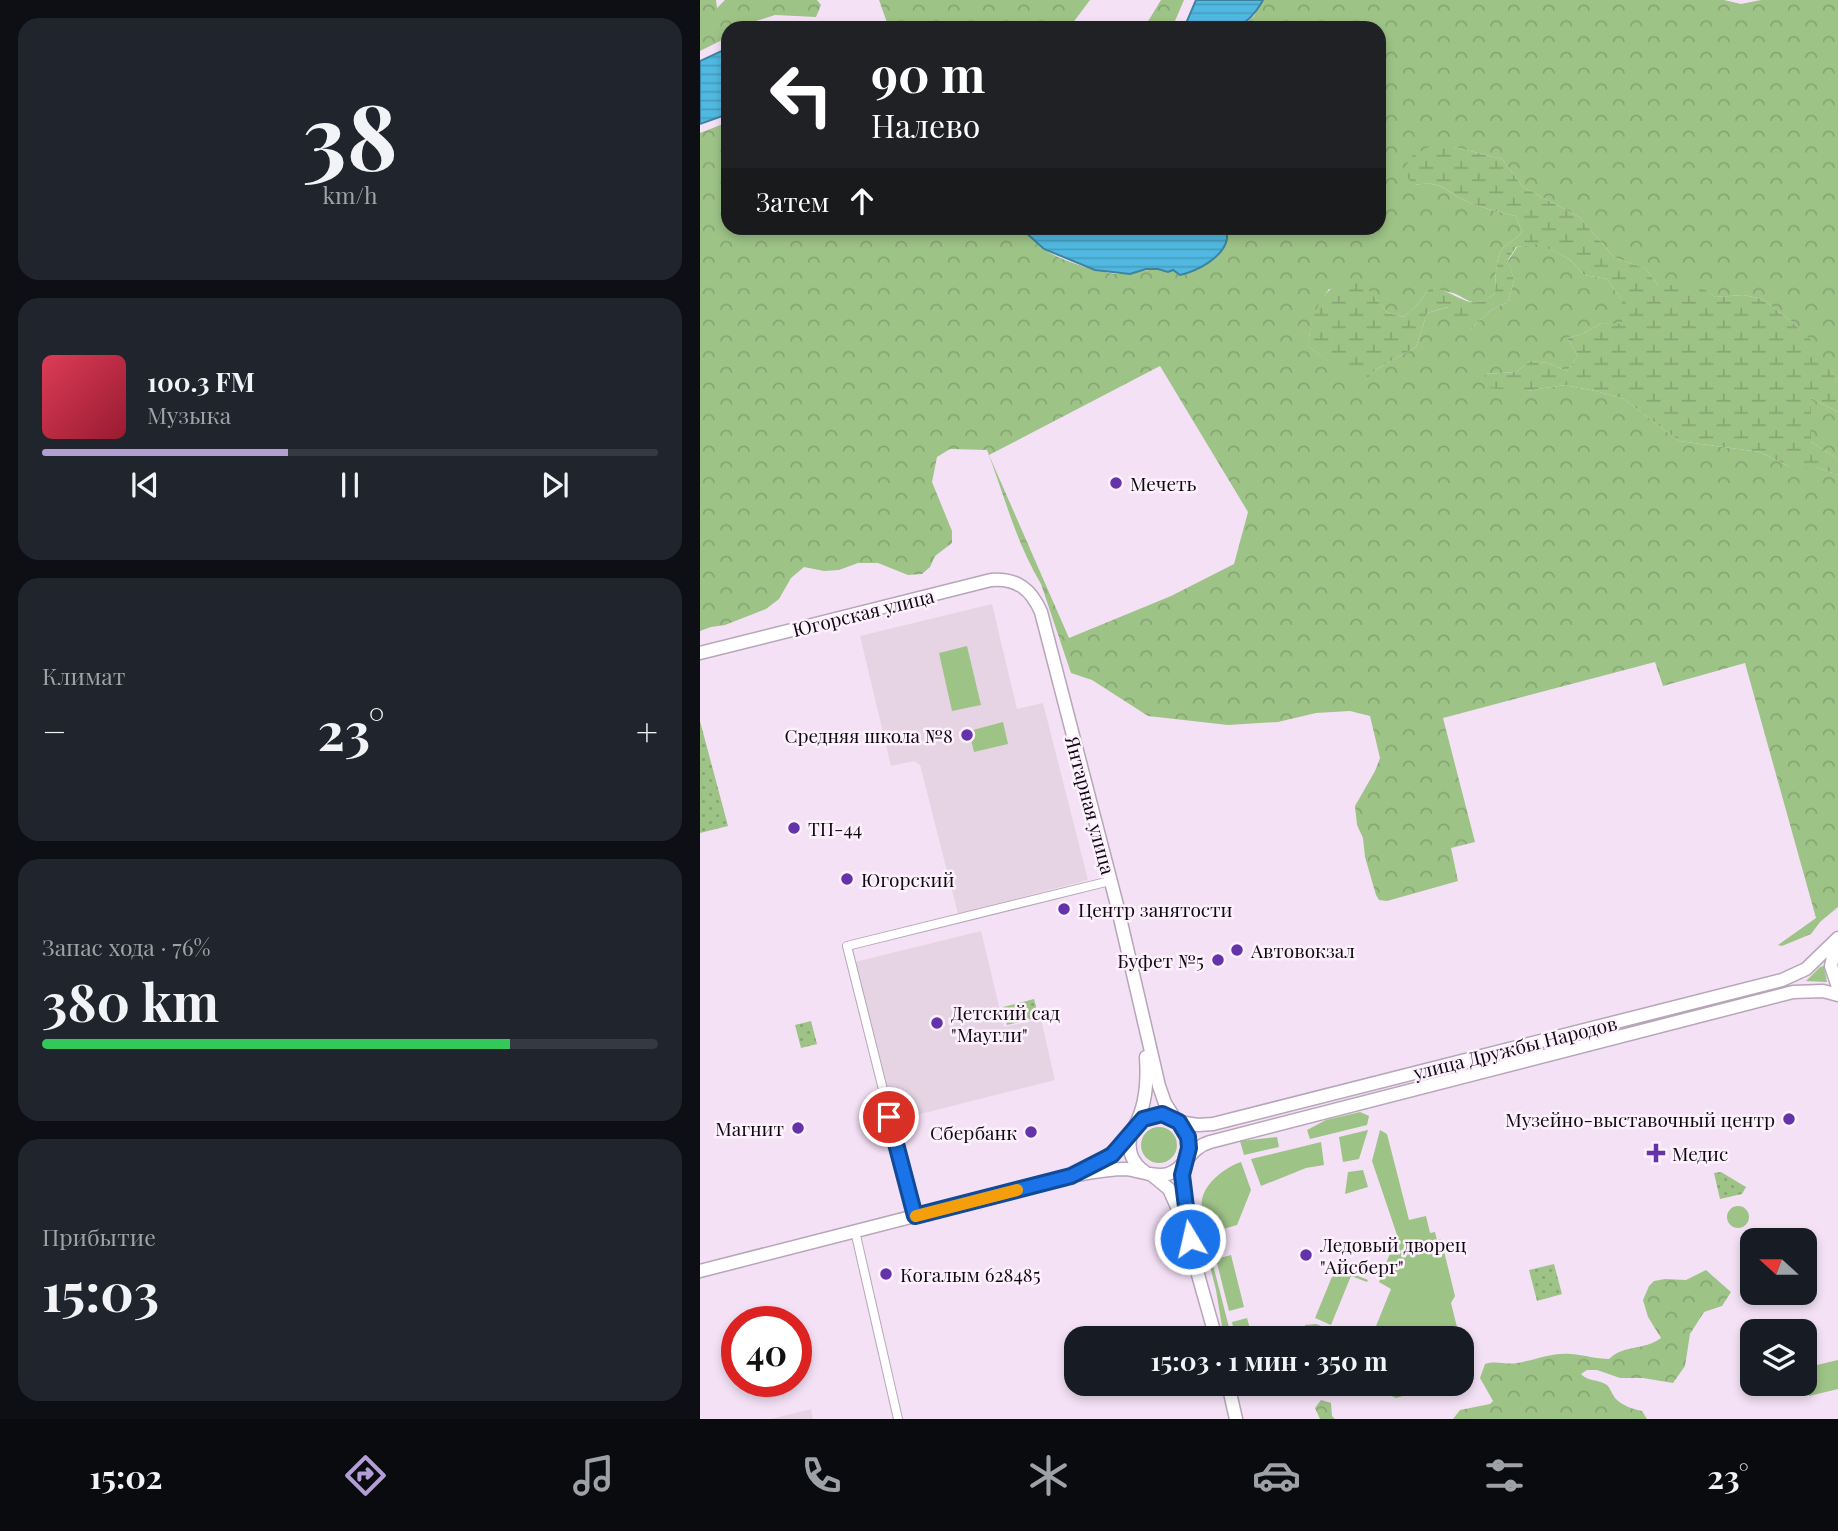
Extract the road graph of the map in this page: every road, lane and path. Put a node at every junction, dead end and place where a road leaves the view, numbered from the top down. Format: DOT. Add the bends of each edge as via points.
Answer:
graph roads {
  1 [pos="1026,587"];
  2 [pos="700,653"];
  3 [pos="1110,881"];
  4 [pos="1838,939"];
  5 [pos="1838,987"];
  6 [pos="1838,995"];
  7 [pos="1144,1027"];
  8 [pos="1177,1120"];
  9 [pos="1132,1131"];
  10 [pos="1186,1158"];
  11 [pos="1149,1173"];
  12 [pos="1071,1176"];
  13 [pos="915,1216"];
  14 [pos="855,1231"];
  15 [pos="1190,1239"];
  16 [pos="700,1271"];
  17 [pos="1213,1326"];
  18 [pos="1230,1396"];
  19 [pos="898,1419"];
  20 [pos="1235,1419"];
  1 -- 2 [label="main road, Югорская улица" via="1008,579 991,580"];
  1 -- 3 [label="main road, Янтарная улица" via="1041,612"];
  3 -- 7 [label="main road, Янтарная улица"];
  3 -- 13 [label="street" via="847,946"];
  4 -- 5 [label="main road" via="1831,961"];
  4 -- 8 [label="main road, улица Дружбы Народов" via="1806,969 1782,980 1213,1124"];
  6 -- 10 [label="main road, улица Дружбы Народов" via="1793,992 1210,1142"];
  7 -- 8 [label="main road" via="1162,1096"];
  7 -- 9 [label="main road" via="1147,1084"];
  8 -- 9 [label="main road" via="1152,1115"];
  8 -- 10 [label="main road" via="1188,1137"];
  9 -- 11 [label="main road" via="1132,1158"];
  9 -- 12 [label="main road" via="1112,1155"];
  10 -- 11 [label="main road" via="1172,1172"];
  10 -- 15 [label="main road" via="1182,1185"];
  11 -- 12 [label="main road" via="1117,1170"];
  11 -- 15 [label="main road" via="1172,1195"];
  12 -- 13 [label="main road"];
  13 -- 14 [label="main road"];
  14 -- 16 [label="main road"];
  14 -- 19 [label="street"];
  15 -- 17 [label="main road"];
  18 -- 20 [label="main road"];
}
